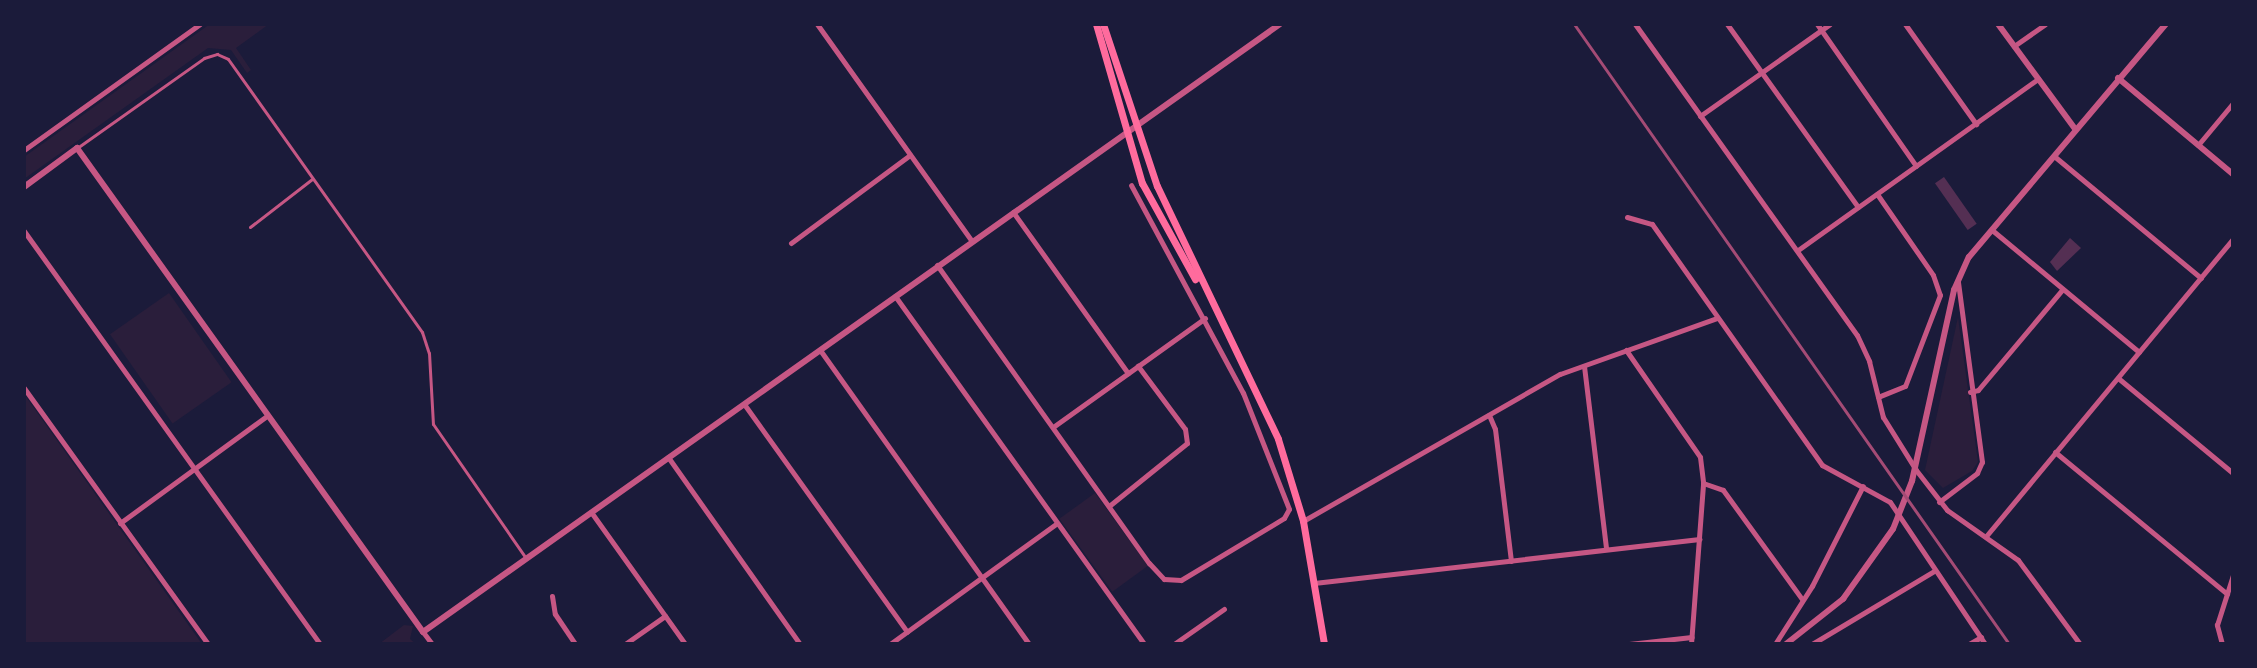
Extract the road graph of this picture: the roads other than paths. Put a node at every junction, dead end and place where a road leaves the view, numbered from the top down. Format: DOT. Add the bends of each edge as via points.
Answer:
graph roads {
  1 [pos="200,24"];
  2 [pos="817,24"];
  3 [pos="1096,24"];
  4 [pos="1103,24"];
  5 [pos="1280,24"];
  6 [pos="1635,24"];
  7 [pos="1727,24"];
  8 [pos="1817,24"];
  9 [pos="1830,24"];
  10 [pos="1905,24"];
  11 [pos="1998,24"];
  12 [pos="2045,24"];
  13 [pos="2166,24"];
  14 [pos="189,27"];
  15 [pos="1821,30"];
  16 [pos="2014,46"];
  17 [pos="1762,73"];
  18 [pos="2118,78"];
  19 [pos="2038,79"];
  20 [pos="2233,103"];
  21 [pos="1700,116"];
  22 [pos="1976,124"];
  23 [pos="1137,128"];
  24 [pos="2075,129"];
  25 [pos="1125,135"];
  26 [pos="2198,145"];
  27 [pos="77,148"];
  28 [pos="24,150"];
  29 [pos="910,155"];
  30 [pos="2053,156"];
  31 [pos="1916,166"];
  32 [pos="2233,174"];
  33 [pos="312,179"];
  34 [pos="1131,185"];
  35 [pos="24,187"];
  36 [pos="1877,194"];
  37 [pos="1858,207"];
  38 [pos="1012,211"];
  39 [pos="1627,217"];
  40 [pos="250,227"];
  41 [pos="1991,229"];
  42 [pos="24,231"];
  43 [pos="2233,239"];
  44 [pos="971,240"];
  45 [pos="791,243"];
  46 [pos="1797,251"];
  47 [pos="937,264"];
  48 [pos="2201,278"];
  49 [pos="1958,281"];
  50 [pos="2062,290"];
  51 [pos="894,295"];
  52 [pos="1213,308"];
  53 [pos="1205,318"];
  54 [pos="1717,318"];
  55 [pos="819,349"];
  56 [pos="1626,350"];
  57 [pos="2139,352"];
  58 [pos="1138,366"];
  59 [pos="1584,366"];
  60 [pos="1128,373"];
  61 [pos="2118,378"];
  62 [pos="24,388"];
  63 [pos="1970,392"];
  64 [pos="1878,397"];
  65 [pos="743,403"];
  66 [pos="1489,415"];
  67 [pos="267,416"];
  68 [pos="1053,427"];
  69 [pos="2055,452"];
  70 [pos="667,456"];
  71 [pos="196,469"];
  72 [pos="2233,473"];
  73 [pos="1703,483"];
  74 [pos="1863,486"];
  75 [pos="1939,502"];
  76 [pos="1109,506"];
  77 [pos="591,512"];
  78 [pos="1303,521"];
  79 [pos="120,523"];
  80 [pos="1057,523"];
  81 [pos="1987,535"];
  82 [pos="1699,539"];
  83 [pos="1606,549"];
  84 [pos="526,558"];
  85 [pos="1511,561"];
  86 [pos="1934,571"];
  87 [pos="2233,575"];
  88 [pos="982,577"];
  89 [pos="1314,583"];
  90 [pos="2227,594"];
  91 [pos="552,596"];
  92 [pos="1802,599"];
  93 [pos="1224,609"];
  94 [pos="665,616"];
  95 [pos="423,632"];
  96 [pos="907,632"];
  97 [pos="1981,637"];
  98 [pos="1691,640"];
  99 [pos="1026,643"];
  100 [pos="208,644"];
  101 [pos="320,644"];
  102 [pos="432,644"];
  103 [pos="575,644"];
  104 [pos="625,644"];
  105 [pos="685,644"];
  106 [pos="800,644"];
  107 [pos="890,644"];
  108 [pos="1144,644"];
  109 [pos="1174,644"];
  110 [pos="1324,644"];
  111 [pos="1629,644"];
  112 [pos="1775,644"];
  113 [pos="1786,644"];
  114 [pos="1812,644"];
  115 [pos="1969,644"];
  116 [pos="1985,644"];
  117 [pos="2080,644"];
  118 [pos="2222,644"];
  1 -- 14 [label="street"];
  2 -- 29 [label="street"];
  3 -- 25 [label="main road"];
  4 -- 23 [label="main road"];
  5 -- 23 [label="street"];
  6 -- 21 [label="street"];
  7 -- 17 [label="street"];
  8 -- 15 [label="street"];
  9 -- 15 [label="street"];
  10 -- 22 [label="street"];
  11 -- 16 [label="street"];
  12 -- 16 [label="street"];
  13 -- 18 [label="street"];
  14 -- 28 [label="street"];
  15 -- 17 [label="street"];
  15 -- 31 [label="street"];
  16 -- 19 [label="street"];
  17 -- 21 [label="street"];
  17 -- 37 [label="street"];
  18 -- 24 [label="street"];
  18 -- 26 [label="street"];
  19 -- 22 [label="street"];
  19 -- 24 [label="street"];
  20 -- 26 [label="street"];
  21 -- 46 [label="street"];
  22 -- 31 [label="street"];
  23 -- 25 [label="street"];
  23 -- 52 [label="main road" via="1157,186"];
  24 -- 30 [label="street"];
  25 -- 38 [label="street"];
  25 -- 52 [label="main road" via="1153,208"];
  26 -- 32 [label="street"];
  27 -- 33 [label="lane" via="217,54 234,65"];
  27 -- 35 [label="street"];
  27 -- 67 [label="street"];
  29 -- 44 [label="street"];
  29 -- 45 [label="street"];
  30 -- 41 [label="street"];
  30 -- 48 [label="street"];
  31 -- 36 [label="street"];
  33 -- 40 [label="lane"];
  33 -- 84 [label="lane" via="422,332 429,353 433,424"];
  34 -- 53 [label="street"];
  36 -- 37 [label="street"];
  36 -- 64 [label="street" via="1933,275 1940,295 1905,386"];
  37 -- 46 [label="street"];
  38 -- 44 [label="street"];
  38 -- 60 [label="street"];
  39 -- 54 [label="street" via="1652,224"];
  41 -- 49 [label="street"];
  41 -- 50 [label="street"];
  42 -- 71 [label="street"];
  43 -- 48 [label="street"];
  44 -- 47 [label="street"];
  46 -- 64 [label="street" via="1865,349"];
  47 -- 51 [label="street"];
  47 -- 68 [label="street"];
  48 -- 57 [label="street"];
  49 -- 63 [label="street"];
  49 -- 113 [label="street" via="1922,441 1893,529 1843,599"];
  50 -- 57 [label="street"];
  50 -- 63 [label="street" via="1978,390"];
  51 -- 55 [label="street"];
  51 -- 80 [label="street"];
  52 -- 78 [label="main road" via="1278,439"];
  53 -- 58 [label="street"];
  53 -- 76 [label="street" via="1266,441 1289,512 1175,582 1160,575"];
  54 -- 56 [label="street"];
  54 -- 74 [label="street" via="1822,465"];
  55 -- 65 [label="street"];
  55 -- 88 [label="street"];
  56 -- 59 [label="street"];
  56 -- 73 [label="street" via="1700,457"];
  57 -- 61 [label="street"];
  58 -- 60 [label="street"];
  58 -- 76 [label="street" via="1185,429 1187,443"];
  59 -- 66 [label="street"];
  59 -- 83 [label="street"];
  60 -- 68 [label="street"];
  61 -- 69 [label="street"];
  61 -- 72 [label="street"];
  62 -- 79 [label="street"];
  63 -- 75 [label="street" via="1981,465"];
  64 -- 75 [label="street" via="1891,434"];
  65 -- 70 [label="street"];
  65 -- 96 [label="street"];
  66 -- 78 [label="street"];
  66 -- 85 [label="street"];
  67 -- 71 [label="street"];
  67 -- 95 [label="street"];
  68 -- 76 [label="street"];
  69 -- 81 [label="street"];
  69 -- 90 [label="street"];
  70 -- 77 [label="street"];
  70 -- 106 [label="street"];
  71 -- 79 [label="street"];
  71 -- 101 [label="street"];
  73 -- 82 [label="street"];
  73 -- 92 [label="street" via="1723,490"];
  74 -- 86 [label="street" via="1890,502"];
  74 -- 92 [label="street"];
  75 -- 81 [label="street"];
  77 -- 84 [label="street"];
  77 -- 94 [label="street"];
  78 -- 89 [label="main road"];
  79 -- 100 [label="street"];
  80 -- 88 [label="street"];
  80 -- 108 [label="street"];
  81 -- 117 [label="street" via="2026,569"];
  82 -- 83 [label="street"];
  82 -- 98 [label="street"];
  83 -- 85 [label="street"];
  84 -- 95 [label="street"];
  85 -- 89 [label="street"];
  86 -- 97 [label="street"];
  86 -- 114 [label="street"];
  87 -- 90 [label="street"];
  88 -- 96 [label="street"];
  88 -- 99 [label="street"];
  89 -- 110 [label="main road"];
  90 -- 118 [label="street" via="2217,625"];
  91 -- 103 [label="street" via="555,614"];
  92 -- 112 [label="street"];
  93 -- 109 [label="street"];
  94 -- 104 [label="street"];
  94 -- 105 [label="street"];
  95 -- 102 [label="street"];
  96 -- 107 [label="street"];
  97 -- 115 [label="street"];
  97 -- 116 [label="street"];
  98 -- 111 [label="street"];
}
